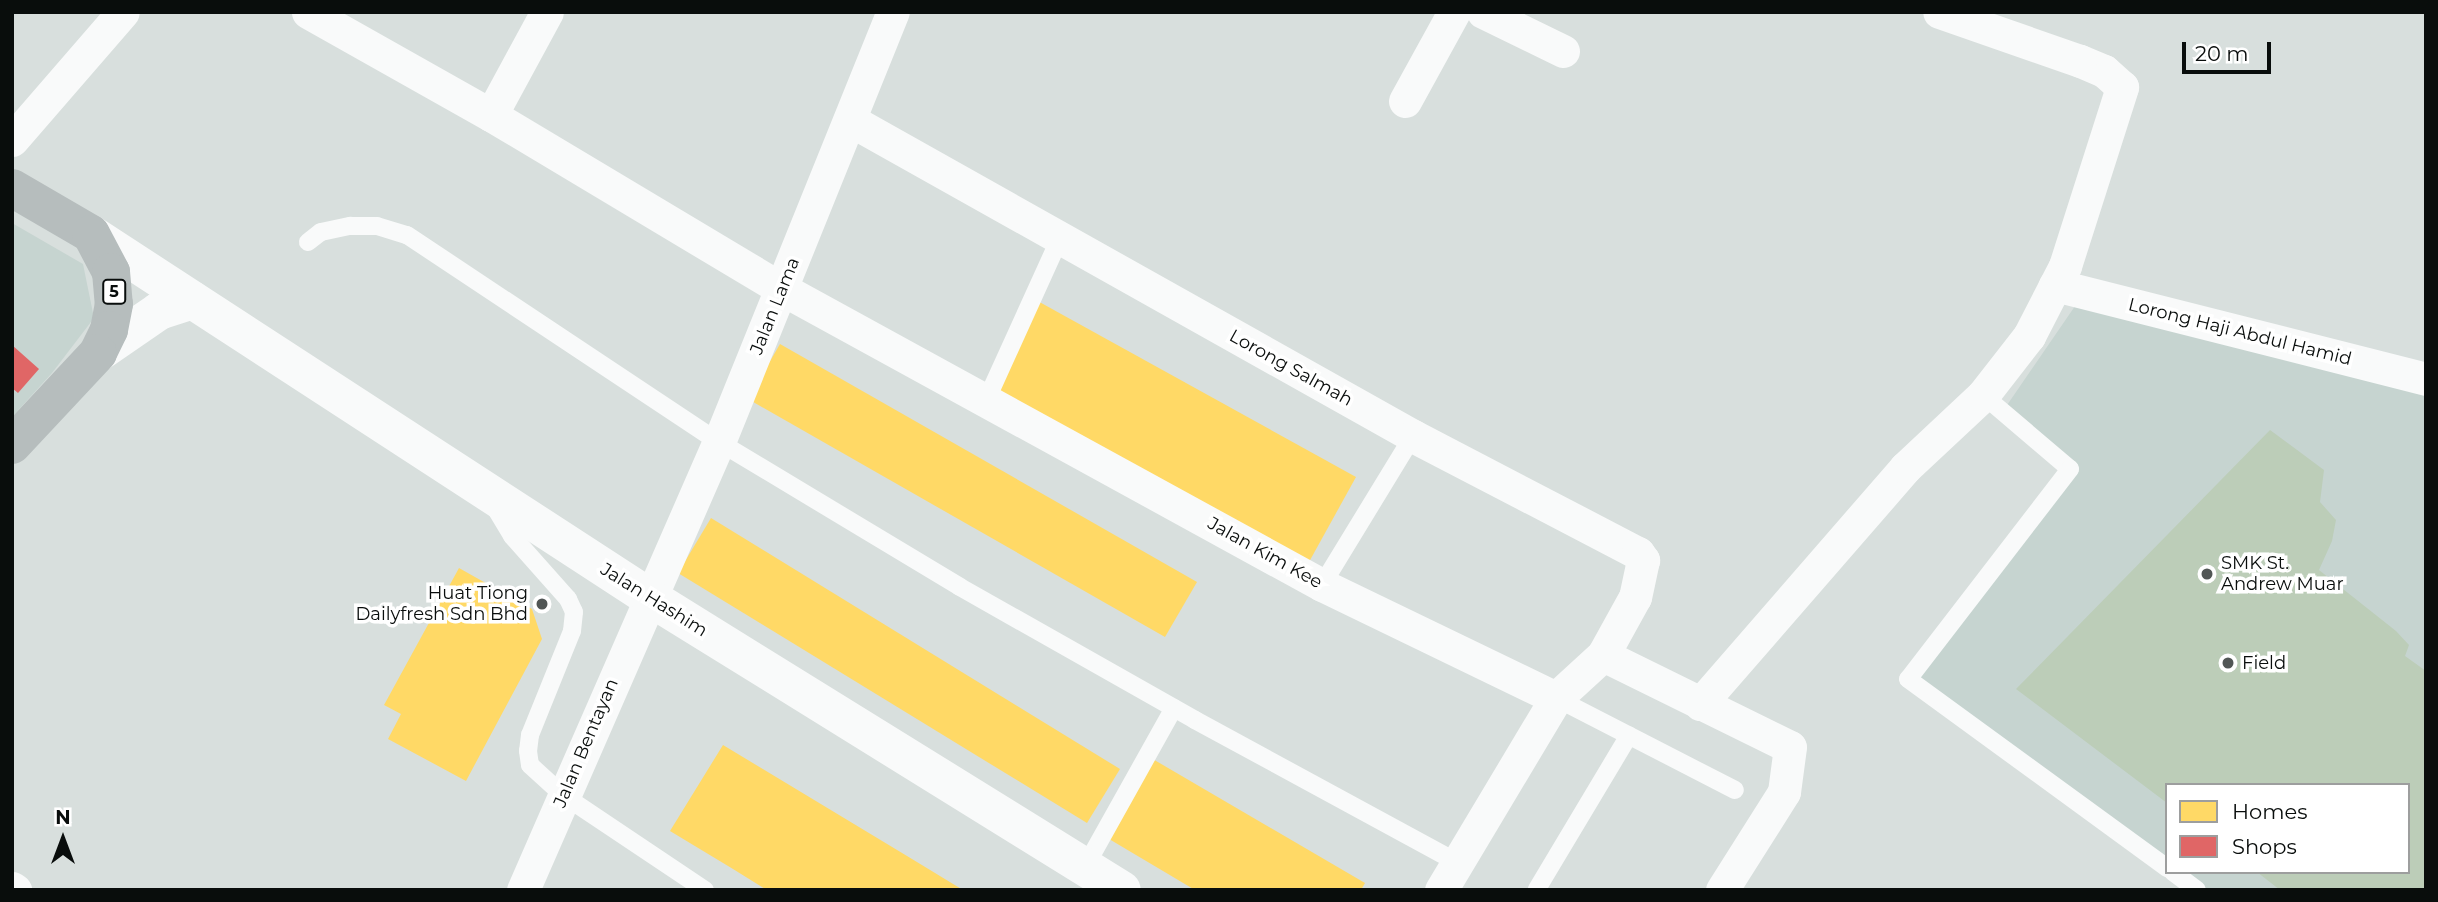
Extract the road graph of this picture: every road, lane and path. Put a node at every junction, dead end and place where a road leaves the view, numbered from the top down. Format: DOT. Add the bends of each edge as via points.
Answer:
graph roads {
  1 [pos="123,12"];
  2 [pos="309,12"];
  3 [pos="547,12"];
  4 [pos="893,12"];
  5 [pos="1454,12"];
  6 [pos="1483,12"];
  7 [pos="1939,12"];
  8 [pos="1563,51"];
  9 [pos="1405,101"];
  10 [pos="491,115"];
  11 [pos="850,120"];
  12 [pos="12,140"];
  13 [pos="15,194"];
  14 [pos="91,234"];
  15 [pos="1060,238"];
  16 [pos="308,242"];
  17 [pos="2055,285"];
  18 [pos="782,289"];
  19 [pos="192,300"];
  20 [pos="98,352"];
  21 [pos="2426,379"];
  22 [pos="1983,395"];
  23 [pos="986,401"];
  24 [pos="1413,436"];
  25 [pos="719,442"];
  26 [pos="12,445"];
  27 [pos="485,491"];
  28 [pos="1322,585"];
  29 [pos="649,597"];
  30 [pos="1603,655"];
  31 [pos="1556,698"];
  32 [pos="1700,704"];
  33 [pos="1174,708"];
  34 [pos="1629,735"];
  35 [pos="1735,790"];
  36 [pos="564,795"];
  37 [pos="1085,867"];
  38 [pos="2165,867"];
  39 [pos="2176,874"];
  40 [pos="1449,876"];
  41 [pos="1537,889"];
  42 [pos="523,890"];
  43 [pos="705,890"];
  44 [pos="1122,890"];
  45 [pos="1722,890"];
  46 [pos="2197,890"];
  1 -- 12 [label="street"];
  2 -- 10 [label="street, Jalan Kim Kee"];
  3 -- 10 [label="street"];
  4 -- 11 [label="street, Jalan Lama"];
  5 -- 9 [label="street"];
  6 -- 8 [label="street"];
  7 -- 17 [label="street" via="2080,61 2104,71 2122,87"];
  10 -- 18 [label="street, Jalan Kim Kee"];
  11 -- 15 [label="street, Lorong Salmah"];
  11 -- 18 [label="street, Jalan Lama"];
  13 -- 14 [label="main road"];
  14 -- 19 [label="street, Jalan Hashim"];
  14 -- 20 [label="main road, 5" via="111,272 114,288 108,330"];
  15 -- 23 [label="lane"];
  15 -- 24 [label="street, Lorong Salmah"];
  16 -- 25 [label="lane" via="321,232 350,226 377,226 407,235"];
  17 -- 21 [label="street, Lorong Haji Abdul Hamid"];
  17 -- 22 [label="street" via="2029,336"];
  18 -- 23 [label="street, Jalan Kim Kee"];
  18 -- 25 [label="street, Jalan Lama"];
  19 -- 20 [label="street" via="159,312"];
  19 -- 27 [label="street, Jalan Hashim"];
  20 -- 26 [label="main road, 5"];
  22 -- 32 [label="street" via="1905,468"];
  22 -- 38 [label="lane" via="2070,469 1908,679"];
  23 -- 28 [label="street, Jalan Kim Kee"];
  24 -- 28 [label="lane"];
  24 -- 30 [label="street, Lorong Salmah" via="1638,554 1643,567 1635,597"];
  25 -- 29 [label="street, Jalan Lama"];
  25 -- 33 [label="lane" via="960,587"];
  27 -- 29 [label="street, Jalan Hashim"];
  27 -- 36 [label="lane" via="512,536 568,599 574,612 572,631 530,735 528,751 530,765"];
  28 -- 31 [label="street, Jalan Kim Kee"];
  29 -- 36 [label="street, Jalan Bentayan"];
  29 -- 37 [label="street, Jalan Hashim"];
  30 -- 31 [label="street, Lorong Salmah"];
  30 -- 32 [label="street"];
  31 -- 34 [label="lane"];
  31 -- 40 [label="street"];
  32 -- 45 [label="street" via="1790,747 1784,792"];
  33 -- 37 [label="lane"];
  33 -- 40 [label="lane"];
  34 -- 35 [label="lane"];
  34 -- 41 [label="lane"];
  36 -- 42 [label="street, Jalan Bentayan"];
  36 -- 43 [label="lane"];
  37 -- 44 [label="street, Jalan Hashim"];
  39 -- 46 [label="lane"];
}
